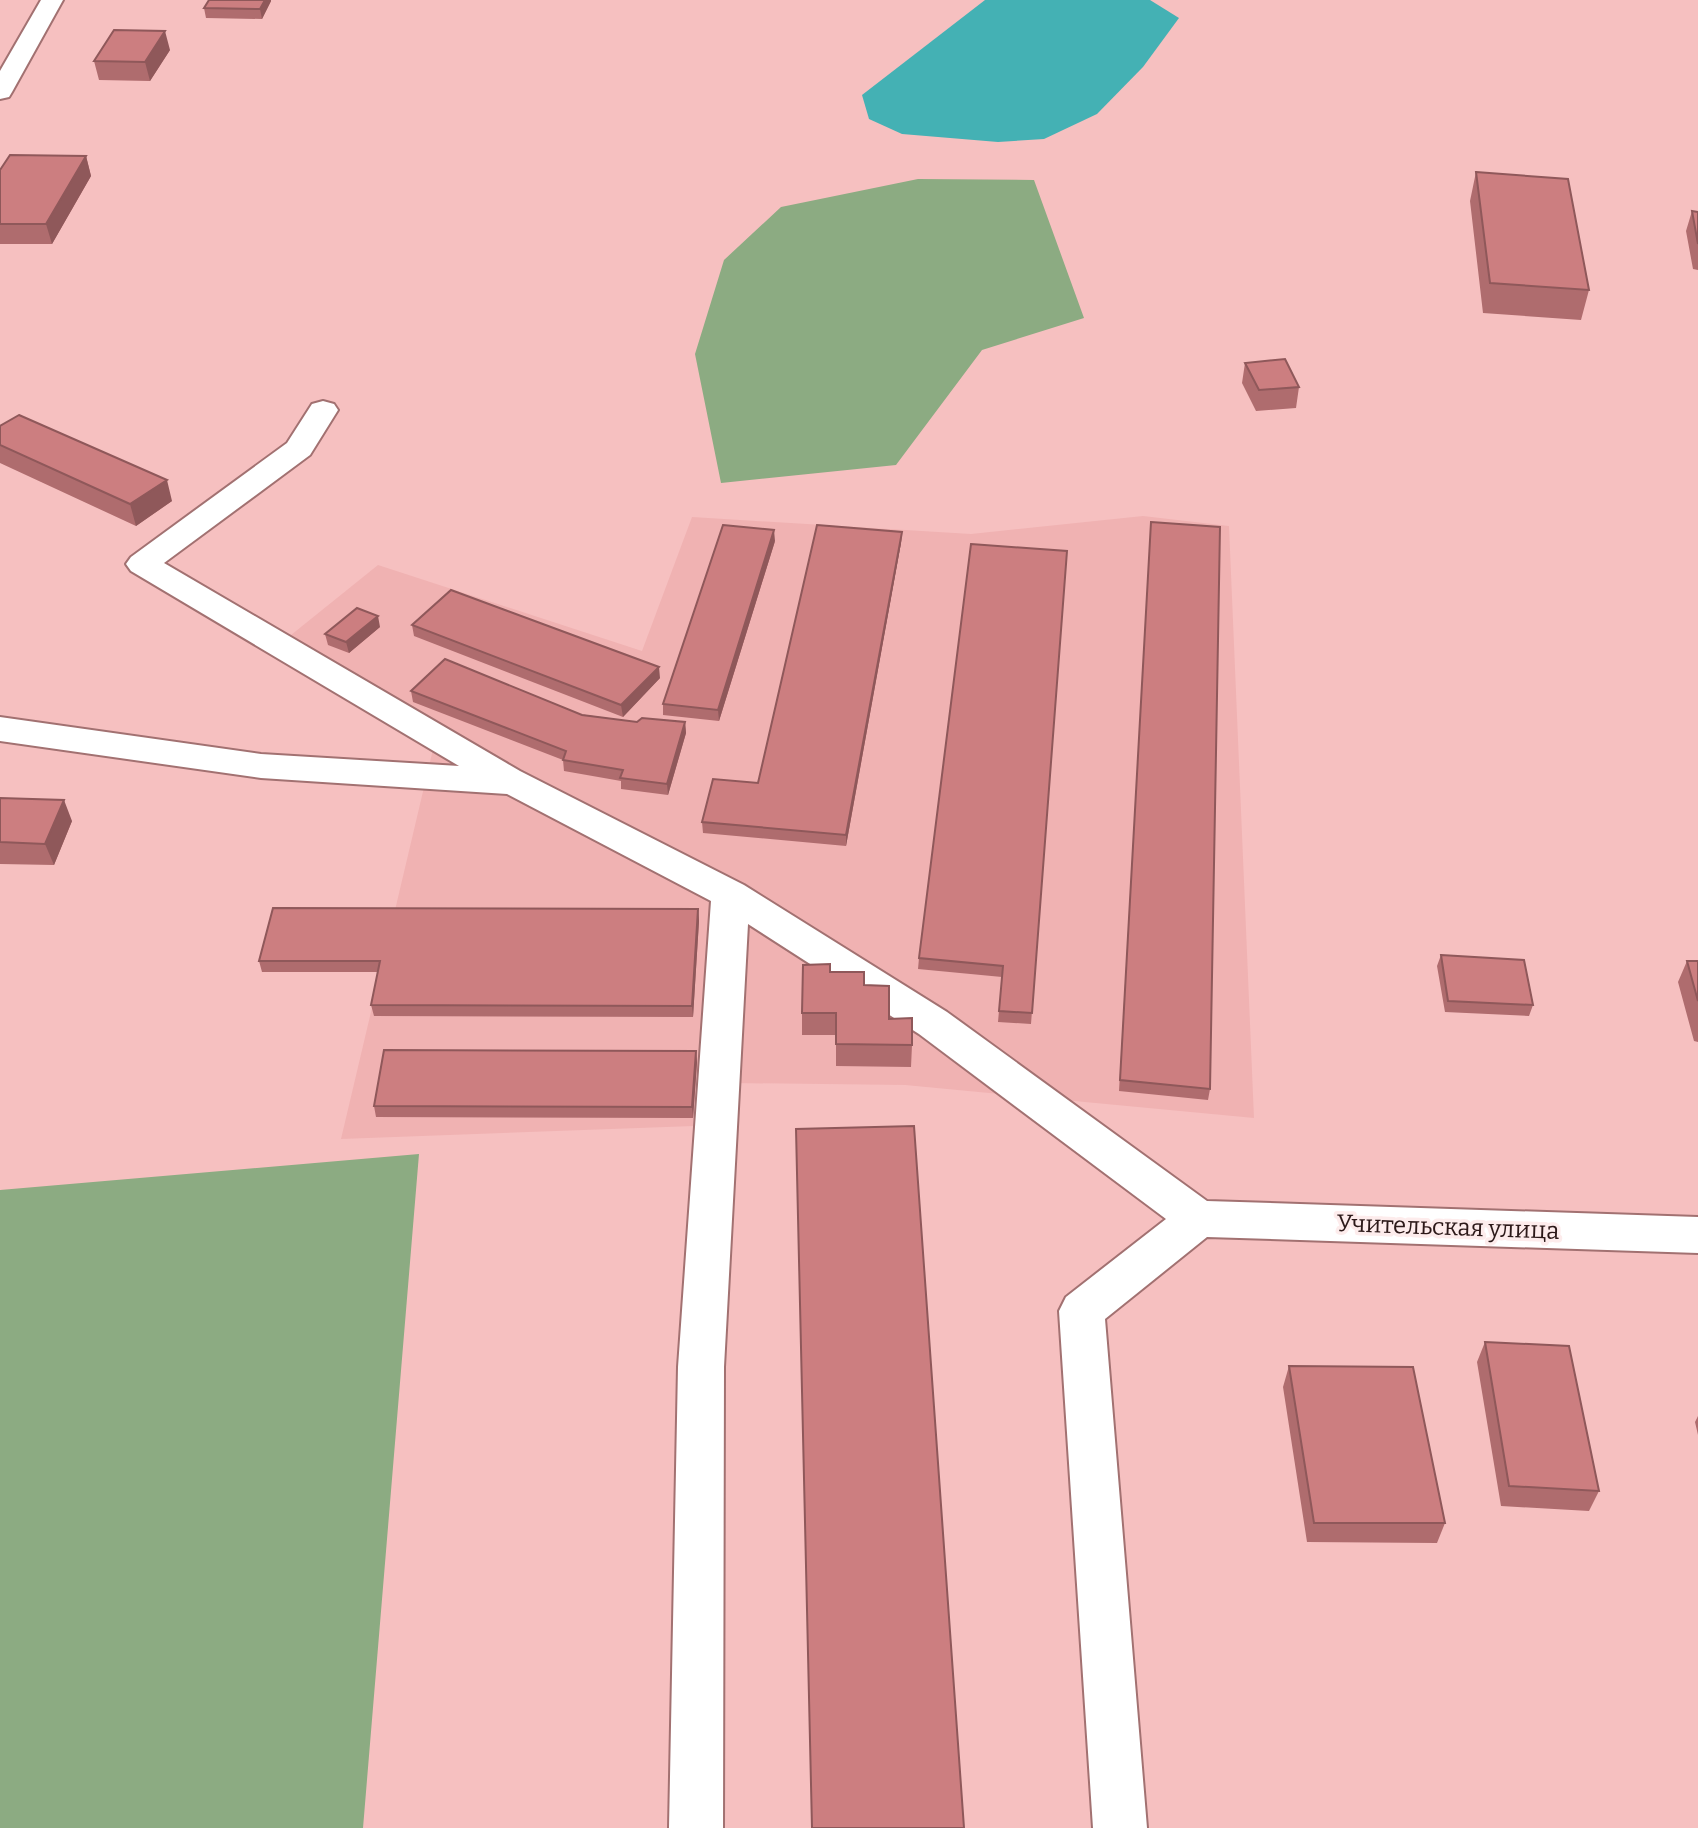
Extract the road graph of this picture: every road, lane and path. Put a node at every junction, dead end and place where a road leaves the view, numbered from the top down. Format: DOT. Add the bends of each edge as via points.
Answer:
graph roads {
  1 [pos="52,0"];
  2 [pos="0,92"];
  3 [pos="323,410"];
  4 [pos="0,729"];
  5 [pos="514,782"];
  6 [pos="731,895"];
  7 [pos="1198,1219"];
  8 [pos="1698,1235"];
  9 [pos="696,1828"];
  10 [pos="1120,1828"];
  1 -- 2 [label="street"];
  3 -- 5 [label="street" via="299,449 142,564"];
  4 -- 5 [label="street" via="261,766"];
  5 -- 6 [label="street"];
  6 -- 7 [label="street" via="933,1023"];
  6 -- 9 [label="street" via="701,1367"];
  7 -- 8 [label="street, Учительская улица"];
  7 -- 10 [label="street" via="1082,1311"];
}
